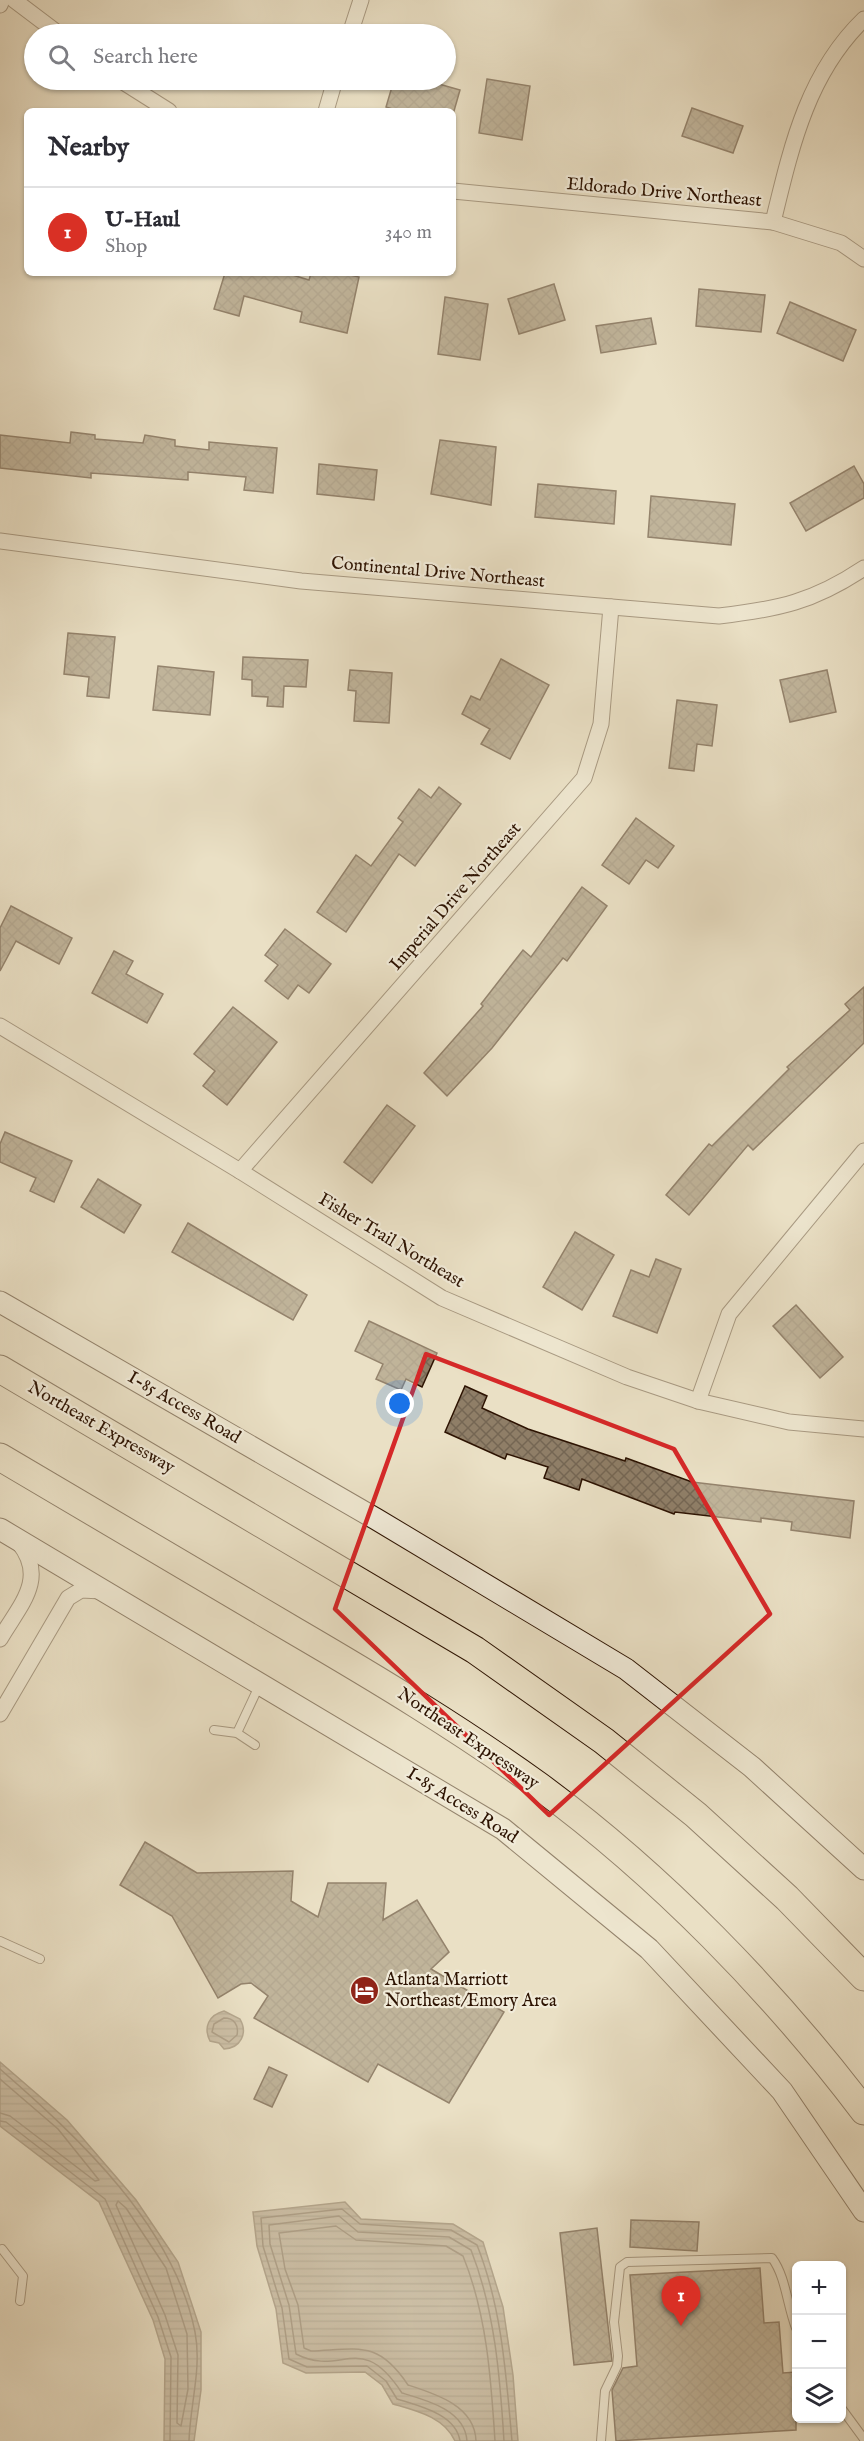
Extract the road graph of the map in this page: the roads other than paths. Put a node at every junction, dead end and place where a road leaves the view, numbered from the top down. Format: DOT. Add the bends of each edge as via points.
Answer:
graph roads {
  1 [pos="2,0"];
  2 [pos="14,0"];
  3 [pos="361,0"];
  4 [pos="0,5"];
  5 [pos="864,19"];
  6 [pos="46,24"];
  7 [pos="353,24"];
  8 [pos="135,90"];
  9 [pos="332,90"];
  10 [pos="163,108"];
  11 [pos="327,108"];
  12 [pos="456,191"];
  13 [pos="773,222"];
  14 [pos="864,259"];
  15 [pos="0,541"];
  16 [pos="864,567"];
  17 [pos="611,607"];
  18 [pos="0,1026"];
  19 [pos="864,1151"];
  20 [pos="240,1171"];
  21 [pos="0,1302"];
  22 [pos="0,1369"];
  23 [pos="698,1401"];
  24 [pos="864,1429"];
  25 [pos="0,1457"];
  26 [pos="7,1534"];
  27 [pos="105,1592"];
  28 [pos="0,1639"];
  29 [pos="261,1684"];
  30 [pos="0,1714"];
  31 [pos="214,1730"];
  32 [pos="237,1733"];
  33 [pos="255,1745"];
  34 [pos="864,1869"];
  35 [pos="0,1941"];
  36 [pos="40,1959"];
  37 [pos="864,1977"];
  38 [pos="864,2111"];
  39 [pos="864,2211"];
  40 [pos="2,2249"];
  41 [pos="20,2301"];
  42 [pos="792,2317"];
  43 [pos="846,2414"];
  44 [pos="864,2439"];
  45 [pos="601,2441"];
  1 -- 4 [label="street"];
  2 -- 6 [label="street"];
  3 -- 7 [label="street"];
  5 -- 13 [label="street" via="817,80 795,133"];
  8 -- 10 [label="street"];
  9 -- 11 [label="street"];
  12 -- 13 [label="street, Eldorado Drive Northeast"];
  13 -- 14 [label="street, Eldorado Drive Northeast" via="841,243"];
  15 -- 17 [label="street, Continental Drive Northeast" via="301,581"];
  16 -- 17 [label="street, Continental Drive Northeast" via="831,590 772,610 718,616"];
  17 -- 20 [label="street, Imperial Drive Northeast" via="601,724 584,778"];
  18 -- 20 [label="street, Fisher Trail Northeast"];
  19 -- 23 [label="street" via="729,1314"];
  20 -- 23 [label="street, Fisher Trail Northeast" via="442,1298 627,1377"];
  21 -- 34 [label="main road, I-85 Access Road" via="626,1669 752,1767"];
  22 -- 37 [label="highway, Northeast Expressway" via="475,1650 595,1734 696,1815"];
  23 -- 24 [label="street, Fisher Trail Northeast" via="789,1422"];
  25 -- 38 [label="highway, Northeast Expressway" via="406,1697 539,1786 614,1845 711,1935"];
  26 -- 27 [label="main road, I-85 Access Road"];
  26 -- 28 [label="street" via="31,1562 33,1578"];
  27 -- 29 [label="main road, I-85 Access Road"];
  27 -- 30 [label="street" via="81,1590 69,1598"];
  29 -- 32 [label="lane"];
  29 -- 39 [label="main road, I-85 Access Road" via="503,1829 649,1949 782,2091"];
  31 -- 32 [label="lane"];
  32 -- 33 [label="lane"];
  35 -- 36 [label="lane"];
  40 -- 41 [label="lane" via="23,2276"];
  42 -- 45 [label="lane" via="772,2258 627,2262 621,2267 616,2287 614,2322 618,2356 605,2391"];
  43 -- 44 [label="lane"];
}
